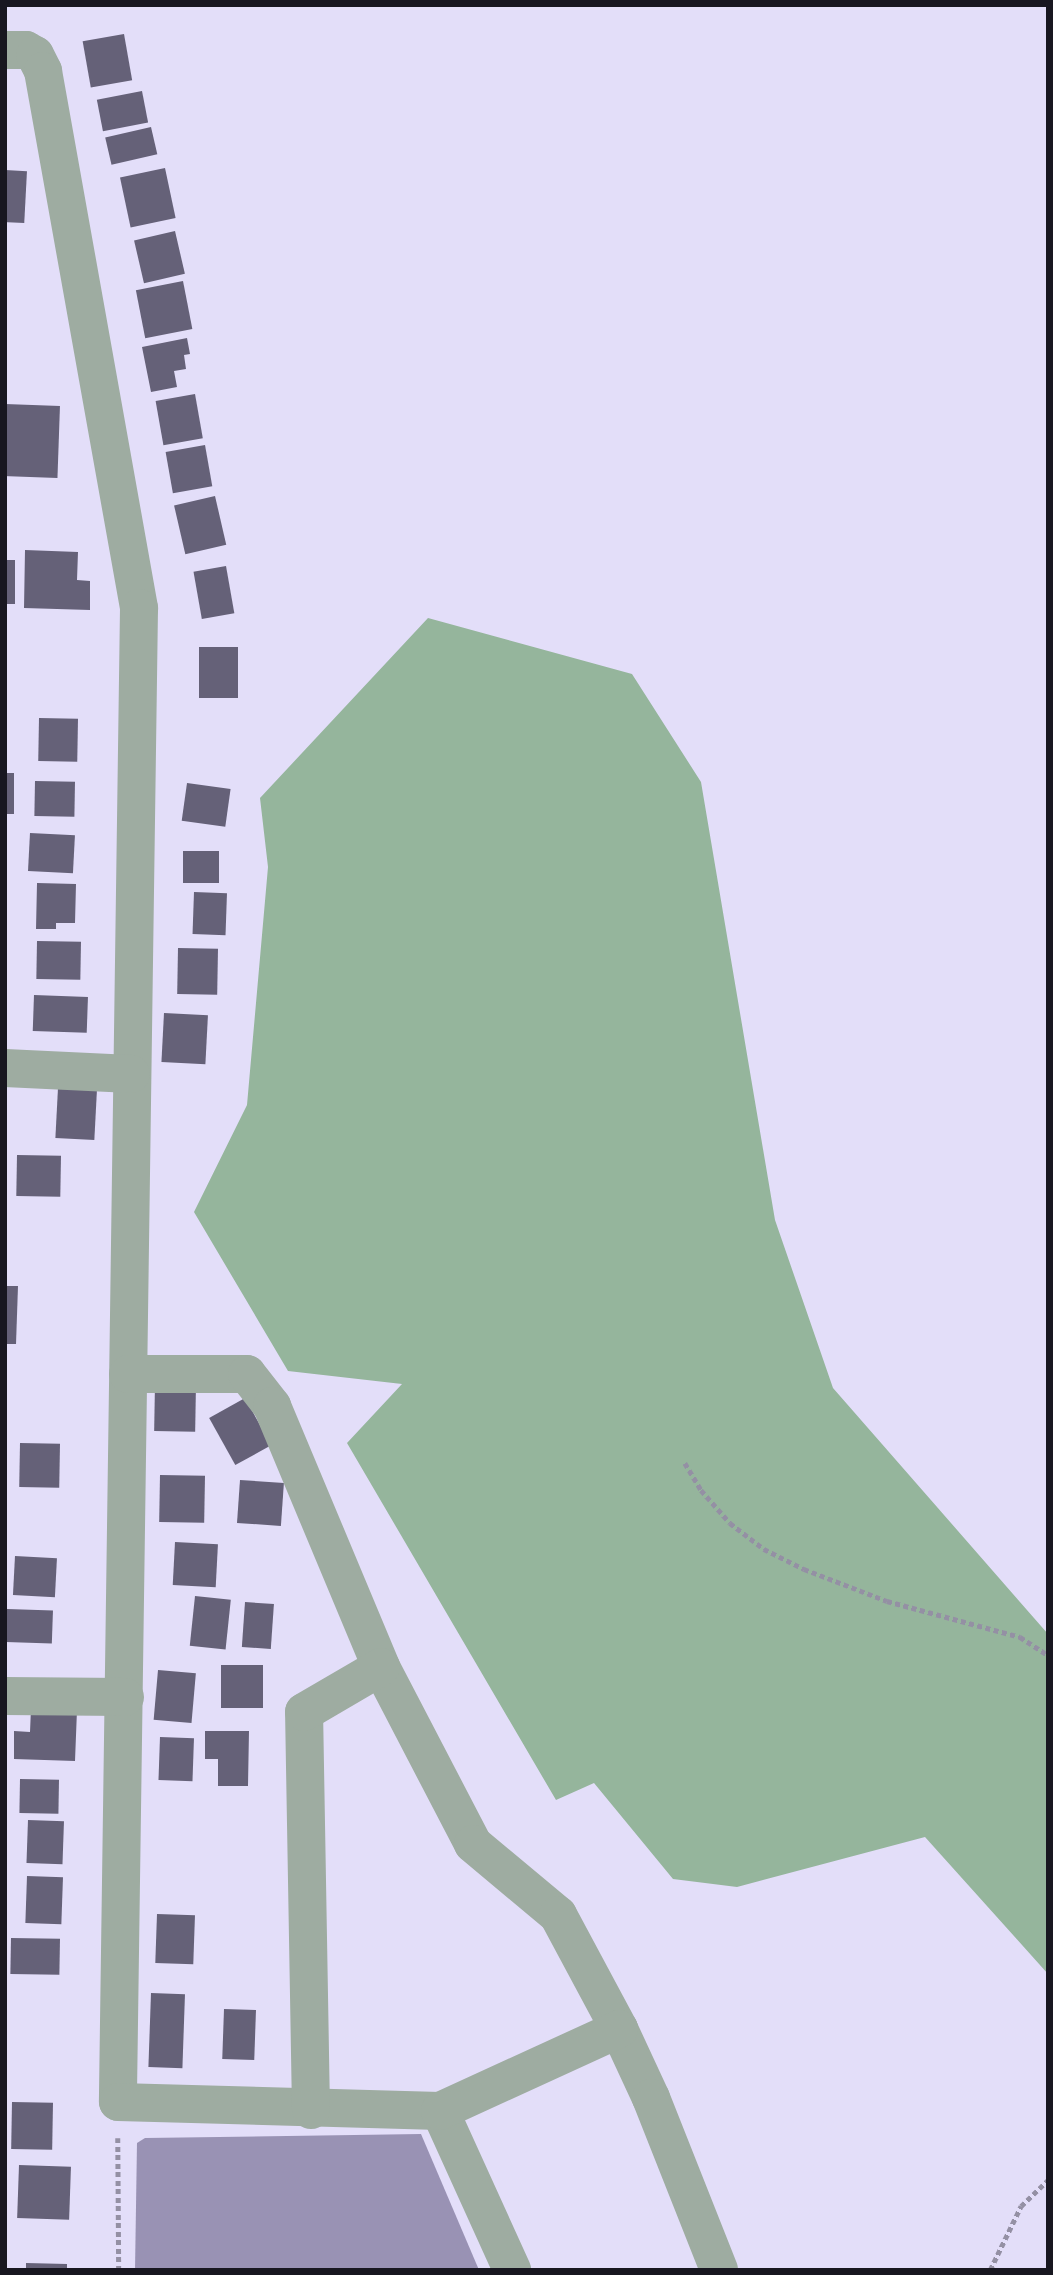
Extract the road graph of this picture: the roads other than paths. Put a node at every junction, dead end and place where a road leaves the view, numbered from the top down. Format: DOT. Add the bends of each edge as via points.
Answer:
graph roads {
  1 [pos="5,50"];
  2 [pos="5,1068"];
  3 [pos="131,1074"];
  4 [pos="128,1374"];
  5 [pos="381,1667"];
  6 [pos="5,1696"];
  7 [pos="125,1697"];
  8 [pos="619,2029"];
  9 [pos="311,2110"];
  10 [pos="440,2112"];
  11 [pos="512,2270"];
  12 [pos="719,2270"];
  1 -- 3 [label="street" via="26,50 35,55 43,71 139,608"];
  2 -- 3 [label="street"];
  3 -- 4 [label="street"];
  4 -- 5 [label="street" via="247,1374 272,1406"];
  4 -- 7 [label="street"];
  5 -- 8 [label="street" via="473,1844 558,1916"];
  5 -- 9 [label="street" via="304,1712"];
  6 -- 7 [label="street"];
  7 -- 9 [label="street" via="118,2102"];
  8 -- 10 [label="street"];
  8 -- 12 [label="street"];
  9 -- 10 [label="street"];
  10 -- 11 [label="street"];
}
